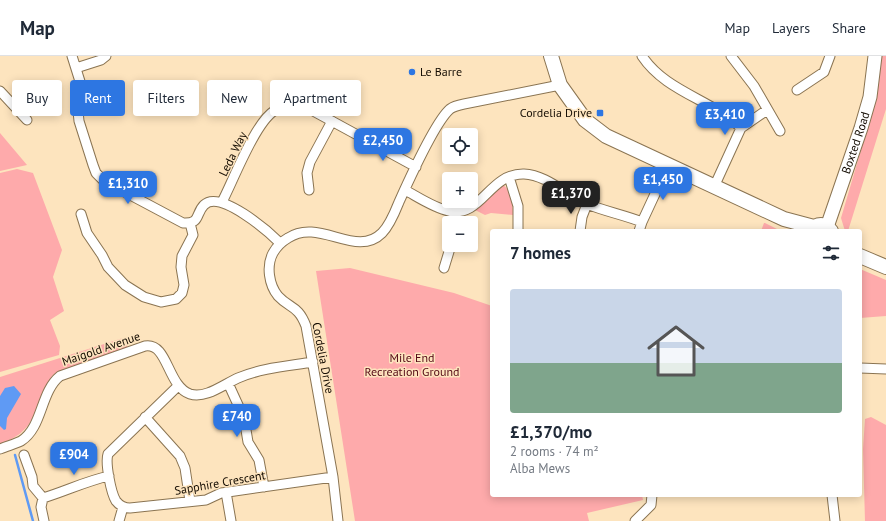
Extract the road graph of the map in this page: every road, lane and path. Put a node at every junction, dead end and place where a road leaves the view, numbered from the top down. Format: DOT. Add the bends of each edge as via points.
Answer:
graph roads {
  1 [pos="72,56"];
  2 [pos="106,56"];
  3 [pos="551,56"];
  4 [pos="642,56"];
  5 [pos="731,56"];
  6 [pos="830,56"];
  7 [pos="875,56"];
  8 [pos="76,68"];
  9 [pos="560,85"];
  10 [pos="797,90"];
  11 [pos="0,91"];
  12 [pos="767,110"];
  13 [pos="27,120"];
  14 [pos="332,121"];
  15 [pos="740,128"];
  16 [pos="780,131"];
  17 [pos="668,166"];
  18 [pos="416,167"];
  19 [pos="509,177"];
  20 [pos="714,187"];
  21 [pos="309,190"];
  22 [pos="405,190"];
  23 [pos="222,202"];
  24 [pos="587,204"];
  25 [pos="452,212"];
  26 [pos="81,214"];
  27 [pos="453,216"];
  28 [pos="642,222"];
  29 [pos="190,223"];
  30 [pos="518,229"];
  31 [pos="580,229"];
  32 [pos="640,229"];
  33 [pos="817,229"];
  34 [pos="280,243"];
  35 [pos="449,252"];
  36 [pos="862,257"];
  37 [pos="886,267"];
  38 [pos="444,268"];
  39 [pos="313,362"];
  40 [pos="862,368"];
  41 [pos="886,369"];
  42 [pos="228,383"];
  43 [pos="178,386"];
  44 [pos="145,417"];
  45 [pos="0,448"];
  46 [pos="24,455"];
  47 [pos="109,476"];
  48 [pos="333,477"];
  49 [pos="264,487"];
  50 [pos="226,492"];
  51 [pos="652,497"];
  52 [pos="832,497"];
  53 [pos="43,498"];
  54 [pos="190,502"];
  55 [pos="123,507"];
  56 [pos="44,521"];
  57 [pos="119,521"];
  58 [pos="231,521"];
  59 [pos="338,521"];
  60 [pos="636,521"];
  61 [pos="835,521"];
  1 -- 8 [label="street"];
  2 -- 8 [label="street"];
  3 -- 9 [label="main road"];
  4 -- 15 [label="street" via="673,86 731,118"];
  5 -- 12 [label="street" via="754,86"];
  6 -- 10 [label="street" via="824,72"];
  7 -- 33 [label="street, Boxted Road" via="870,98 862,128"];
  8 -- 29 [label="street" via="84,101 78,111 79,121 96,173 111,184 183,223"];
  9 -- 17 [label="main road" via="584,120 606,136"];
  9 -- 18 [label="street, Cordelia Drive" via="455,106 444,115"];
  11 -- 13 [label="street"];
  12 -- 15 [label="street"];
  12 -- 16 [label="street"];
  14 -- 18 [label="street, Leda Way"];
  14 -- 21 [label="street" via="310,162 307,173"];
  14 -- 23 [label="street, Leda Way" via="306,107 289,105 274,110 261,126"];
  15 -- 20 [label="street"];
  17 -- 20 [label="main road"];
  17 -- 28 [label="street"];
  18 -- 22 [label="street, Cordelia Drive"];
  19 -- 24 [label="street" via="517,174 534,175"];
  19 -- 25 [label="street" via="496,183 473,207"];
  19 -- 30 [label="street" via="518,206"];
  20 -- 33 [label="main road" via="784,218"];
  22 -- 25 [label="street"];
  22 -- 34 [label="street, Cordelia Drive" via="386,229 369,241 353,241 315,231 303,231"];
  23 -- 29 [label="street" via="213,200 205,204 197,219"];
  23 -- 34 [label="street" via="252,219"];
  24 -- 28 [label="street"];
  24 -- 31 [label="street"];
  25 -- 27 [label="street"];
  26 -- 29 [label="street" via="87,233 108,267 125,286 144,297 161,302 176,298 182,293 182,256 193,235"];
  28 -- 32 [label="street"];
  34 -- 39 [label="street, Cordelia Drive" via="270,261 270,279 279,296 294,306 304,320"];
  35 -- 38 [label="street"];
  36 -- 37 [label="main road"];
  39 -- 42 [label="street" via="258,372"];
  39 -- 48 [label="street, Cordelia Drive"];
  40 -- 41 [label="street"];
  42 -- 43 [label="street" via="206,394 197,395"];
  42 -- 49 [label="street" via="244,418 248,442 257,455"];
  43 -- 44 [label="street"];
  43 -- 45 [label="street, Maigold Avenue" via="160,351 152,346 145,346 67,372 54,382 29,434 19,442"];
  44 -- 47 [label="street" via="109,450 106,461"];
  44 -- 54 [label="street" via="180,456 185,468"];
  46 -- 53 [label="street" via="33,486"];
  47 -- 53 [label="street"];
  47 -- 55 [label="street" via="115,499"];
  48 -- 49 [label="street, Sapphire Crescent"];
  48 -- 59 [label="street, Cordelia Drive"];
  49 -- 50 [label="street, Sapphire Crescent"];
  50 -- 54 [label="street, Sapphire Crescent" via="206,500"];
  50 -- 58 [label="street"];
  51 -- 60 [label="street" via="651,505"];
  52 -- 61 [label="street"];
  53 -- 56 [label="street" via="41,507"];
  54 -- 55 [label="street, Sapphire Crescent" via="138,508"];
  55 -- 57 [label="street"];
}
